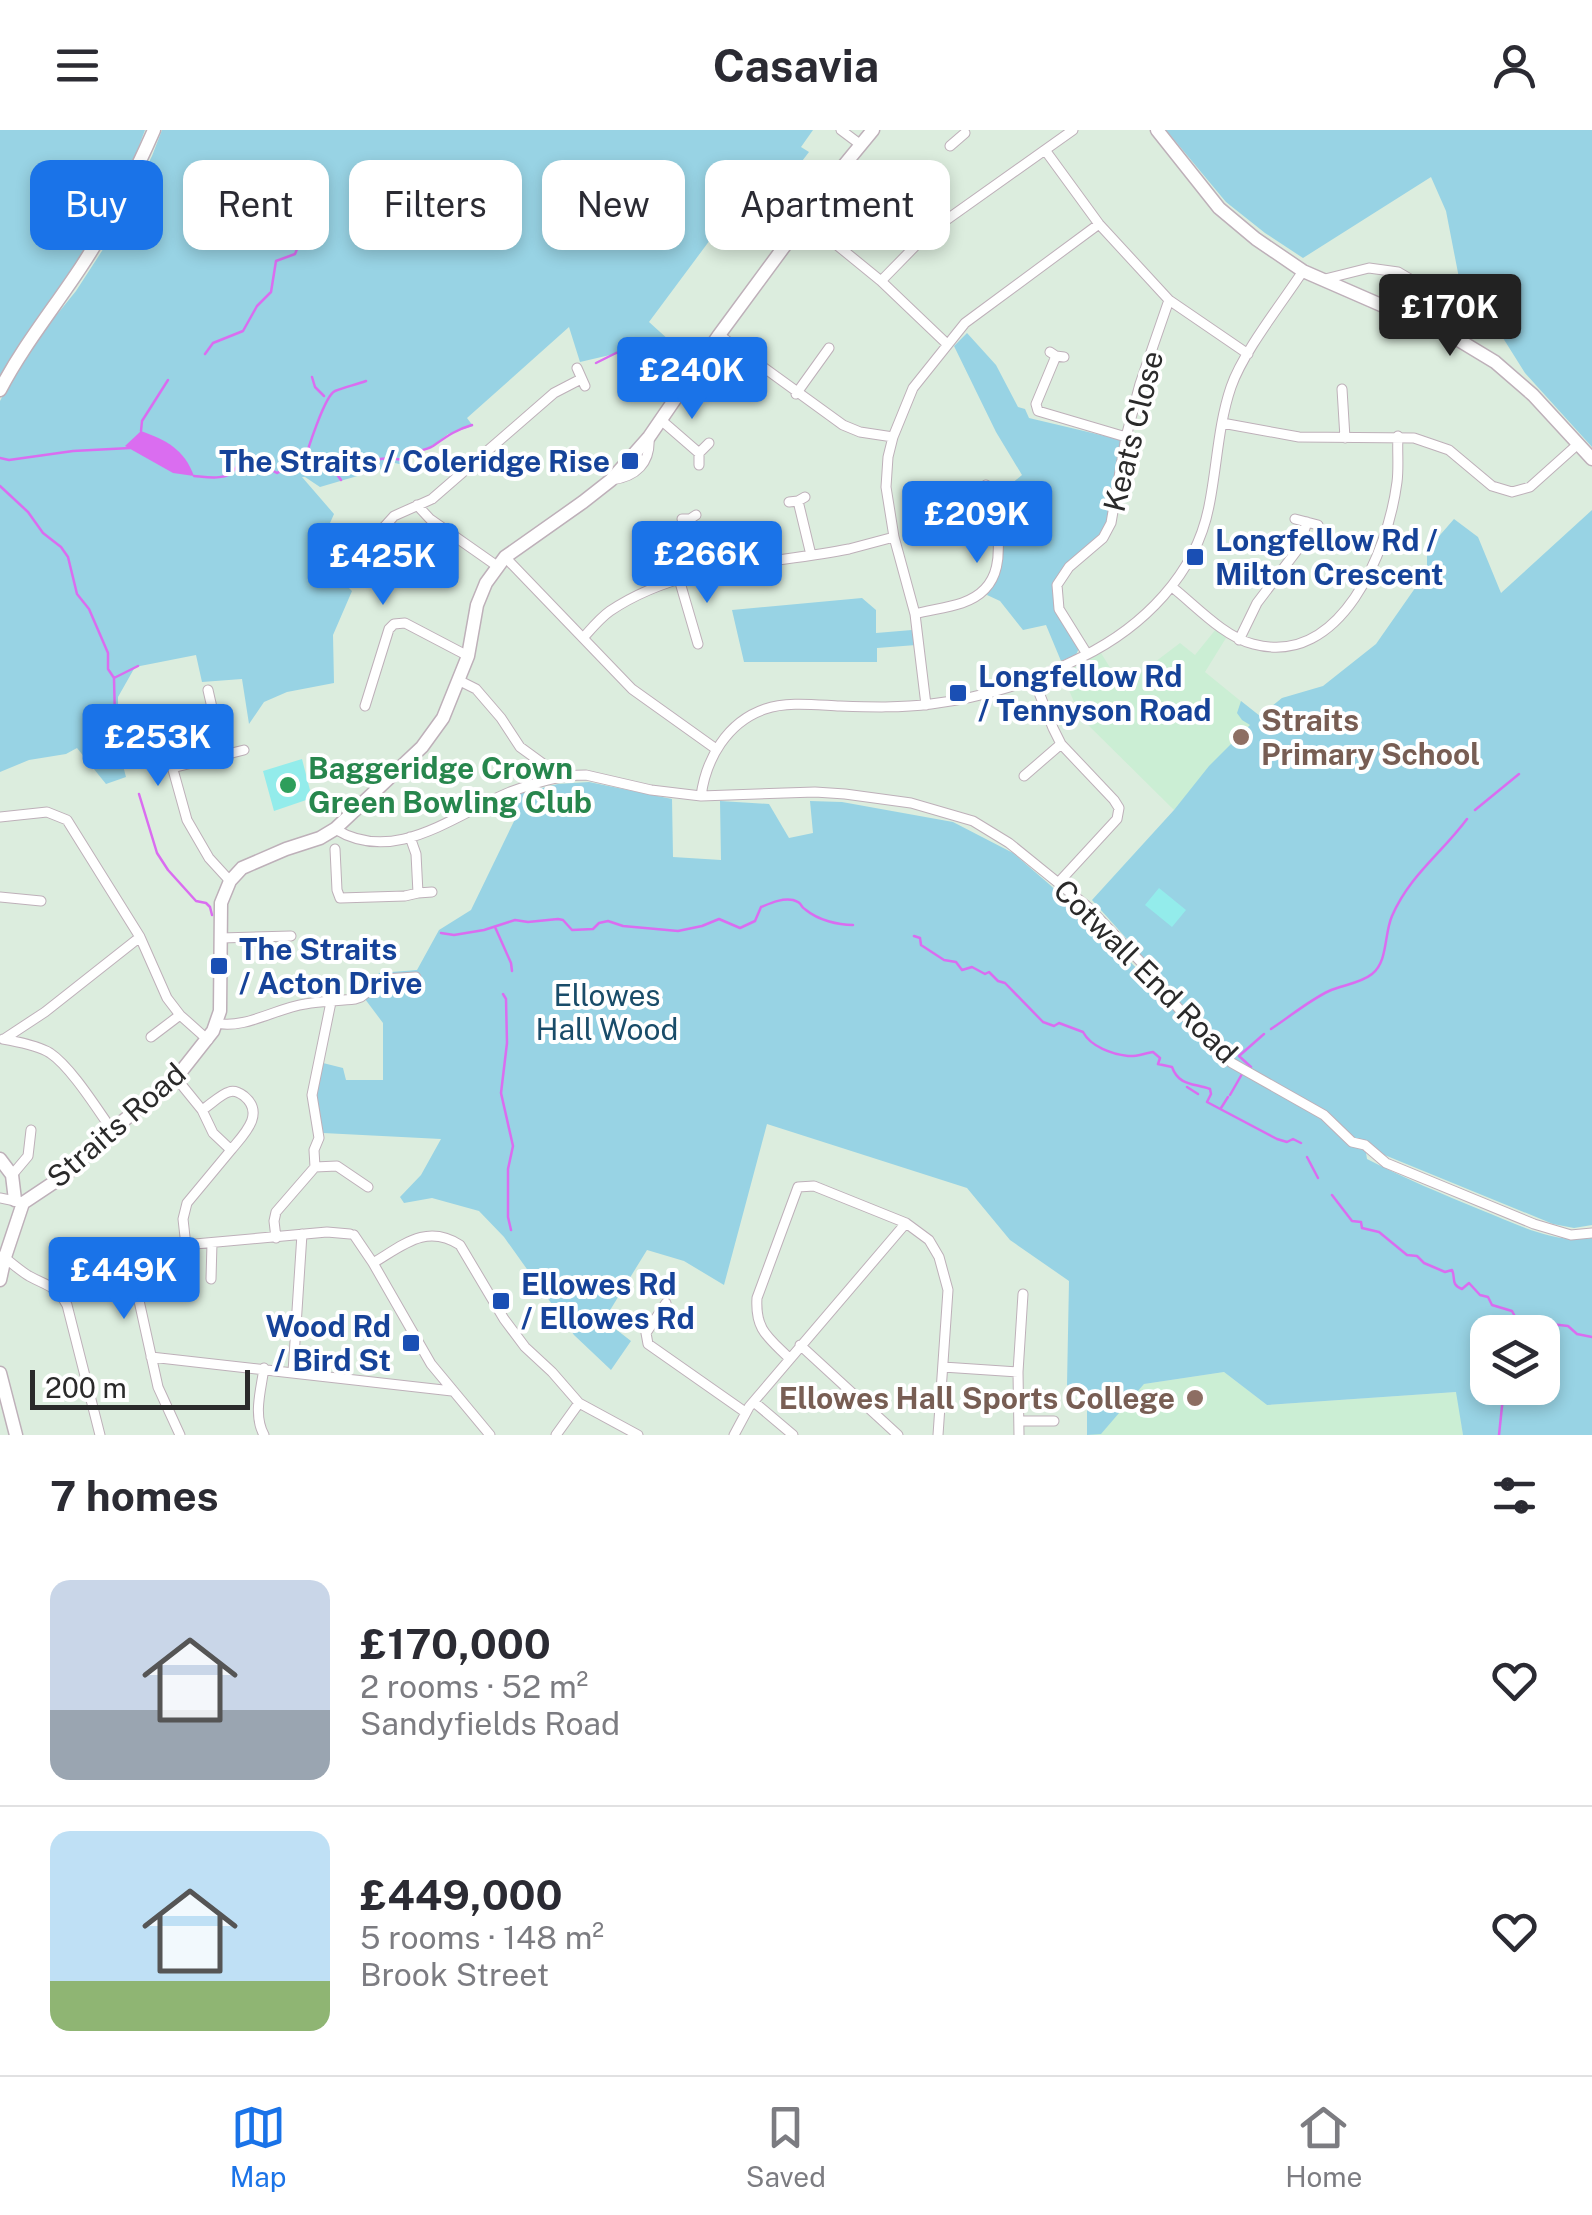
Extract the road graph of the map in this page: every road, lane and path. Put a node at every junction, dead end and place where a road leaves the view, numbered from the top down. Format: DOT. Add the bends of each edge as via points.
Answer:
graph roads {
  1 [pos="154,130"];
  2 [pos="842,130"];
  3 [pos="873,130"];
  4 [pos="1073,130"];
  5 [pos="1157,130"];
  6 [pos="861,145"];
  7 [pos="1044,150"];
  8 [pos="850,160"];
  9 [pos="1098,224"];
  10 [pos="782,250"];
  11 [pos="843,250"];
  12 [pos="1304,271"];
  13 [pos="1321,280"];
  14 [pos="881,281"];
  15 [pos="1170,300"];
  16 [pos="720,336"];
  17 [pos="1452,336"];
  18 [pos="946,344"];
  19 [pos="832,345"];
  20 [pos="1248,354"];
  21 [pos="1057,355"];
  22 [pos="581,378"];
  23 [pos="1343,386"];
  24 [pos="0,390"];
  25 [pos="796,394"];
  26 [pos="660,420"];
  27 [pos="1222,423"];
  28 [pos="1398,436"];
  29 [pos="1126,437"];
  30 [pos="893,438"];
  31 [pos="1345,438"];
  32 [pos="709,443"];
  33 [pos="1578,444"];
  34 [pos="1592,458"];
  35 [pos="993,489"];
  36 [pos="797,500"];
  37 [pos="417,504"];
  38 [pos="689,518"];
  39 [pos="1295,518"];
  40 [pos="1307,522"];
  41 [pos="1318,526"];
  42 [pos="894,537"];
  43 [pos="811,554"];
  44 [pos="366,557"];
  45 [pos="501,562"];
  46 [pos="704,572"];
  47 [pos="678,578"];
  48 [pos="1172,587"];
  49 [pos="915,614"];
  50 [pos="583,638"];
  51 [pos="1239,640"];
  52 [pos="698,644"];
  53 [pos="1086,654"];
  54 [pos="468,656"];
  55 [pos="1034,680"];
  56 [pos="460,681"];
  57 [pos="208,690"];
  58 [pos="926,705"];
  59 [pos="365,706"];
  60 [pos="1062,744"];
  61 [pos="716,748"];
  62 [pos="244,750"];
  63 [pos="172,768"];
  64 [pos="556,777"];
  65 [pos="1023,777"];
  66 [pos="700,796"];
  67 [pos="0,817"];
  68 [pos="340,825"];
  69 [pos="410,837"];
  70 [pos="334,849"];
  71 [pos="230,881"];
  72 [pos="1059,882"];
  73 [pos="432,892"];
  74 [pos="418,893"];
  75 [pos="0,897"];
  76 [pos="41,901"];
  77 [pos="292,936"];
  78 [pos="140,937"];
  79 [pos="220,938"];
  80 [pos="416,977"];
  81 [pos="331,1002"];
  82 [pos="180,1014"];
  83 [pos="216,1023"];
  84 [pos="151,1037"];
  85 [pos="2,1039"];
  86 [pos="208,1040"];
  87 [pos="176,1078"];
  88 [pos="202,1110"];
  89 [pos="30,1130"];
  90 [pos="112,1130"];
  91 [pos="230,1150"];
  92 [pos="0,1159"];
  93 [pos="315,1167"];
  94 [pos="12,1174"];
  95 [pos="368,1187"];
  96 [pos="0,1198"];
  97 [pos="19,1202"];
  98 [pos="906,1223"];
  99 [pos="1592,1233"];
  100 [pos="302,1234"];
  101 [pos="276,1238"];
  102 [pos="212,1243"];
  103 [pos="186,1246"];
  104 [pos="2,1256"];
  105 [pos="373,1264"];
  106 [pos="134,1278"];
  107 [pos="211,1279"];
  108 [pos="0,1280"];
  109 [pos="54,1288"];
  110 [pos="1022,1294"];
  111 [pos="666,1303"];
  112 [pos="800,1345"];
  113 [pos="152,1357"];
  114 [pos="789,1358"];
  115 [pos="431,1364"];
  116 [pos="264,1368"];
  117 [pos="943,1368"];
  118 [pos="293,1372"];
  119 [pos="1018,1372"];
  120 [pos="0,1373"];
  121 [pos="423,1388"];
  122 [pos="452,1391"];
  123 [pos="754,1402"];
  124 [pos="579,1403"];
  125 [pos="745,1412"];
  126 [pos="1018,1421"];
  127 [pos="1054,1421"];
  128 [pos="16,1435"];
  129 [pos="100,1435"];
  130 [pos="180,1435"];
  131 [pos="264,1435"];
  132 [pos="490,1435"];
  133 [pos="556,1435"];
  134 [pos="638,1435"];
  135 [pos="734,1435"];
  136 [pos="793,1435"];
  137 [pos="898,1435"];
  138 [pos="938,1435"];
  139 [pos="1019,1435"];
  1 -- 24 [label="street" via="120,204"];
  2 -- 6 [label="street"];
  3 -- 6 [label="street"];
  4 -- 7 [label="street"];
  5 -- 12 [label="street" via="1220,208"];
  6 -- 8 [label="street"];
  7 -- 9 [label="street"];
  7 -- 14 [label="street" via="928,233"];
  9 -- 15 [label="street"];
  9 -- 18 [label="street" via="965,322"];
  10 -- 16 [label="street"];
  11 -- 14 [label="street"];
  12 -- 13 [label="street"];
  12 -- 20 [label="street"];
  13 -- 17 [label="street"];
  13 -- 17 [label="street" via="1369,268 1398,272 1428,289"];
  14 -- 18 [label="street"];
  15 -- 20 [label="street"];
  15 -- 29 [label="street, Keats Close"];
  16 -- 25 [label="street"];
  16 -- 26 [label="street"];
  17 -- 33 [label="street" via="1496,362"];
  18 -- 30 [label="street" via="913,388"];
  19 -- 25 [label="street"];
  20 -- 27 [label="street" via="1232,382"];
  21 -- 29 [label="street" via="1038,411"];
  22 -- 37 [label="street" via="554,392 432,499"];
  23 -- 31 [label="street"];
  25 -- 30 [label="street" via="850,428"];
  26 -- 32 [label="street" via="699,459"];
  26 -- 45 [label="street" via="610,480"];
  27 -- 31 [label="street"];
  27 -- 48 [label="street" via="1203,534"];
  28 -- 31 [label="street"];
  28 -- 33 [label="street" via="1433,442 1492,486 1512,492 1530,488"];
  28 -- 51 [label="street" via="1384,539 1347,608 1315,637 1292,646"];
  29 -- 53 [label="street, Keats Close" via="1108,531 1056,585 1060,608"];
  30 -- 42 [label="street" via="886,487"];
  33 -- 34 [label="street"];
  35 -- 49 [label="street" via="998,564 990,582 970,599"];
  36 -- 43 [label="street"];
  37 -- 44 [label="street" via="394,516"];
  37 -- 45 [label="street" via="430,520"];
  38 -- 46 [label="street"];
  39 -- 40 [label="street"];
  40 -- 41 [label="street"];
  40 -- 51 [label="street" via="1298,549 1257,603"];
  42 -- 43 [label="street"];
  42 -- 49 [label="street"];
  43 -- 46 [label="street"];
  45 -- 50 [label="street"];
  45 -- 54 [label="street" via="478,606"];
  46 -- 47 [label="street"];
  47 -- 50 [label="street" via="607,613"];
  47 -- 52 [label="street"];
  48 -- 51 [label="street"];
  48 -- 53 [label="street" via="1116,637"];
  49 -- 58 [label="street"];
  50 -- 61 [label="street" via="632,690"];
  53 -- 55 [label="street"];
  54 -- 56 [label="street"];
  54 -- 59 [label="street" via="405,623 394,624 375,693"];
  55 -- 58 [label="street"];
  55 -- 60 [label="street"];
  56 -- 64 [label="street" via="476,689 520,747"];
  56 -- 68 [label="street" via="422,747"];
  57 -- 63 [label="street" via="213,712 169,727"];
  58 -- 61 [label="street" via="768,707 744,719"];
  60 -- 65 [label="street"];
  60 -- 72 [label="street" via="1119,808"];
  61 -- 66 [label="street"];
  62 -- 63 [label="street"];
  63 -- 71 [label="street" via="187,820"];
  64 -- 66 [label="street, Cotwall End Road" via="586,775"];
  64 -- 69 [label="street, Cotwall End Road"];
  66 -- 72 [label="street, Cotwall End Road" via="815,792 947,812 974,821"];
  67 -- 78 [label="street" via="47,812 67,820"];
  68 -- 69 [label="street, Cotwall End Road" via="350,839"];
  68 -- 71 [label="street" via="242,868"];
  69 -- 74 [label="street"];
  70 -- 74 [label="street" via="340,898"];
  71 -- 79 [label="street, Straits Road" via="221,903"];
  72 -- 99 [label="street, Cotwall End Road" via="1132,950 1232,1063 1324,1115 1386,1163 1534,1224 1571,1235"];
  73 -- 74 [label="street"];
  75 -- 76 [label="street"];
  77 -- 79 [label="street"];
  78 -- 82 [label="street"];
  78 -- 85 [label="street"];
  79 -- 83 [label="street, Straits Road"];
  80 -- 81 [label="street" via="404,983 384,979 361,997"];
  81 -- 83 [label="street" via="283,1008 232,1026"];
  81 -- 93 [label="street" via="312,1096 319,1138"];
  82 -- 84 [label="street"];
  82 -- 86 [label="street"];
  83 -- 86 [label="street, Straits Road"];
  85 -- 90 [label="street" via="51,1054"];
  86 -- 87 [label="street, Straits Road"];
  87 -- 88 [label="street"];
  87 -- 90 [label="street, Straits Road"];
  88 -- 91 [label="street"];
  88 -- 91 [label="street" via="230,1091 248,1099 252,1126"];
  89 -- 94 [label="street" via="28,1156"];
  90 -- 97 [label="street, Straits Road" via="68,1173"];
  91 -- 103 [label="street" via="187,1204"];
  92 -- 94 [label="street"];
  93 -- 95 [label="street" via="337,1166"];
  93 -- 101 [label="street" via="276,1212"];
  94 -- 97 [label="street"];
  96 -- 97 [label="street"];
  97 -- 104 [label="street"];
  98 -- 112 [label="street"];
  98 -- 114 [label="street" via="814,1186 798,1187 756,1312 760,1330"];
  98 -- 117 [label="street" via="929,1240 944,1272"];
  100 -- 101 [label="street"];
  100 -- 105 [label="street" via="352,1235"];
  100 -- 118 [label="street"];
  101 -- 102 [label="street"];
  102 -- 103 [label="street"];
  102 -- 107 [label="street"];
  103 -- 106 [label="street"];
  104 -- 108 [label="street"];
  104 -- 109 [label="street"];
  105 -- 115 [label="street"];
  105 -- 124 [label="street" via="417,1236 460,1244 524,1347"];
  106 -- 109 [label="street" via="80,1262"];
  106 -- 113 [label="street"];
  109 -- 129 [label="street" via="67,1305"];
  110 -- 119 [label="street"];
  111 -- 125 [label="street" via="646,1333 648,1344"];
  112 -- 114 [label="street"];
  112 -- 137 [label="street"];
  113 -- 116 [label="street"];
  113 -- 130 [label="street"];
  114 -- 123 [label="street"];
  115 -- 121 [label="street"];
  115 -- 122 [label="street"];
  116 -- 118 [label="street"];
  116 -- 131 [label="street" via="258,1414"];
  117 -- 119 [label="street"];
  117 -- 138 [label="street"];
  118 -- 121 [label="street"];
  119 -- 126 [label="street"];
  120 -- 128 [label="street"];
  121 -- 122 [label="street"];
  122 -- 132 [label="street"];
  123 -- 125 [label="street"];
  123 -- 136 [label="street"];
  124 -- 133 [label="street"];
  124 -- 134 [label="street"];
  125 -- 135 [label="street"];
  126 -- 127 [label="street"];
  126 -- 139 [label="street"];
}
